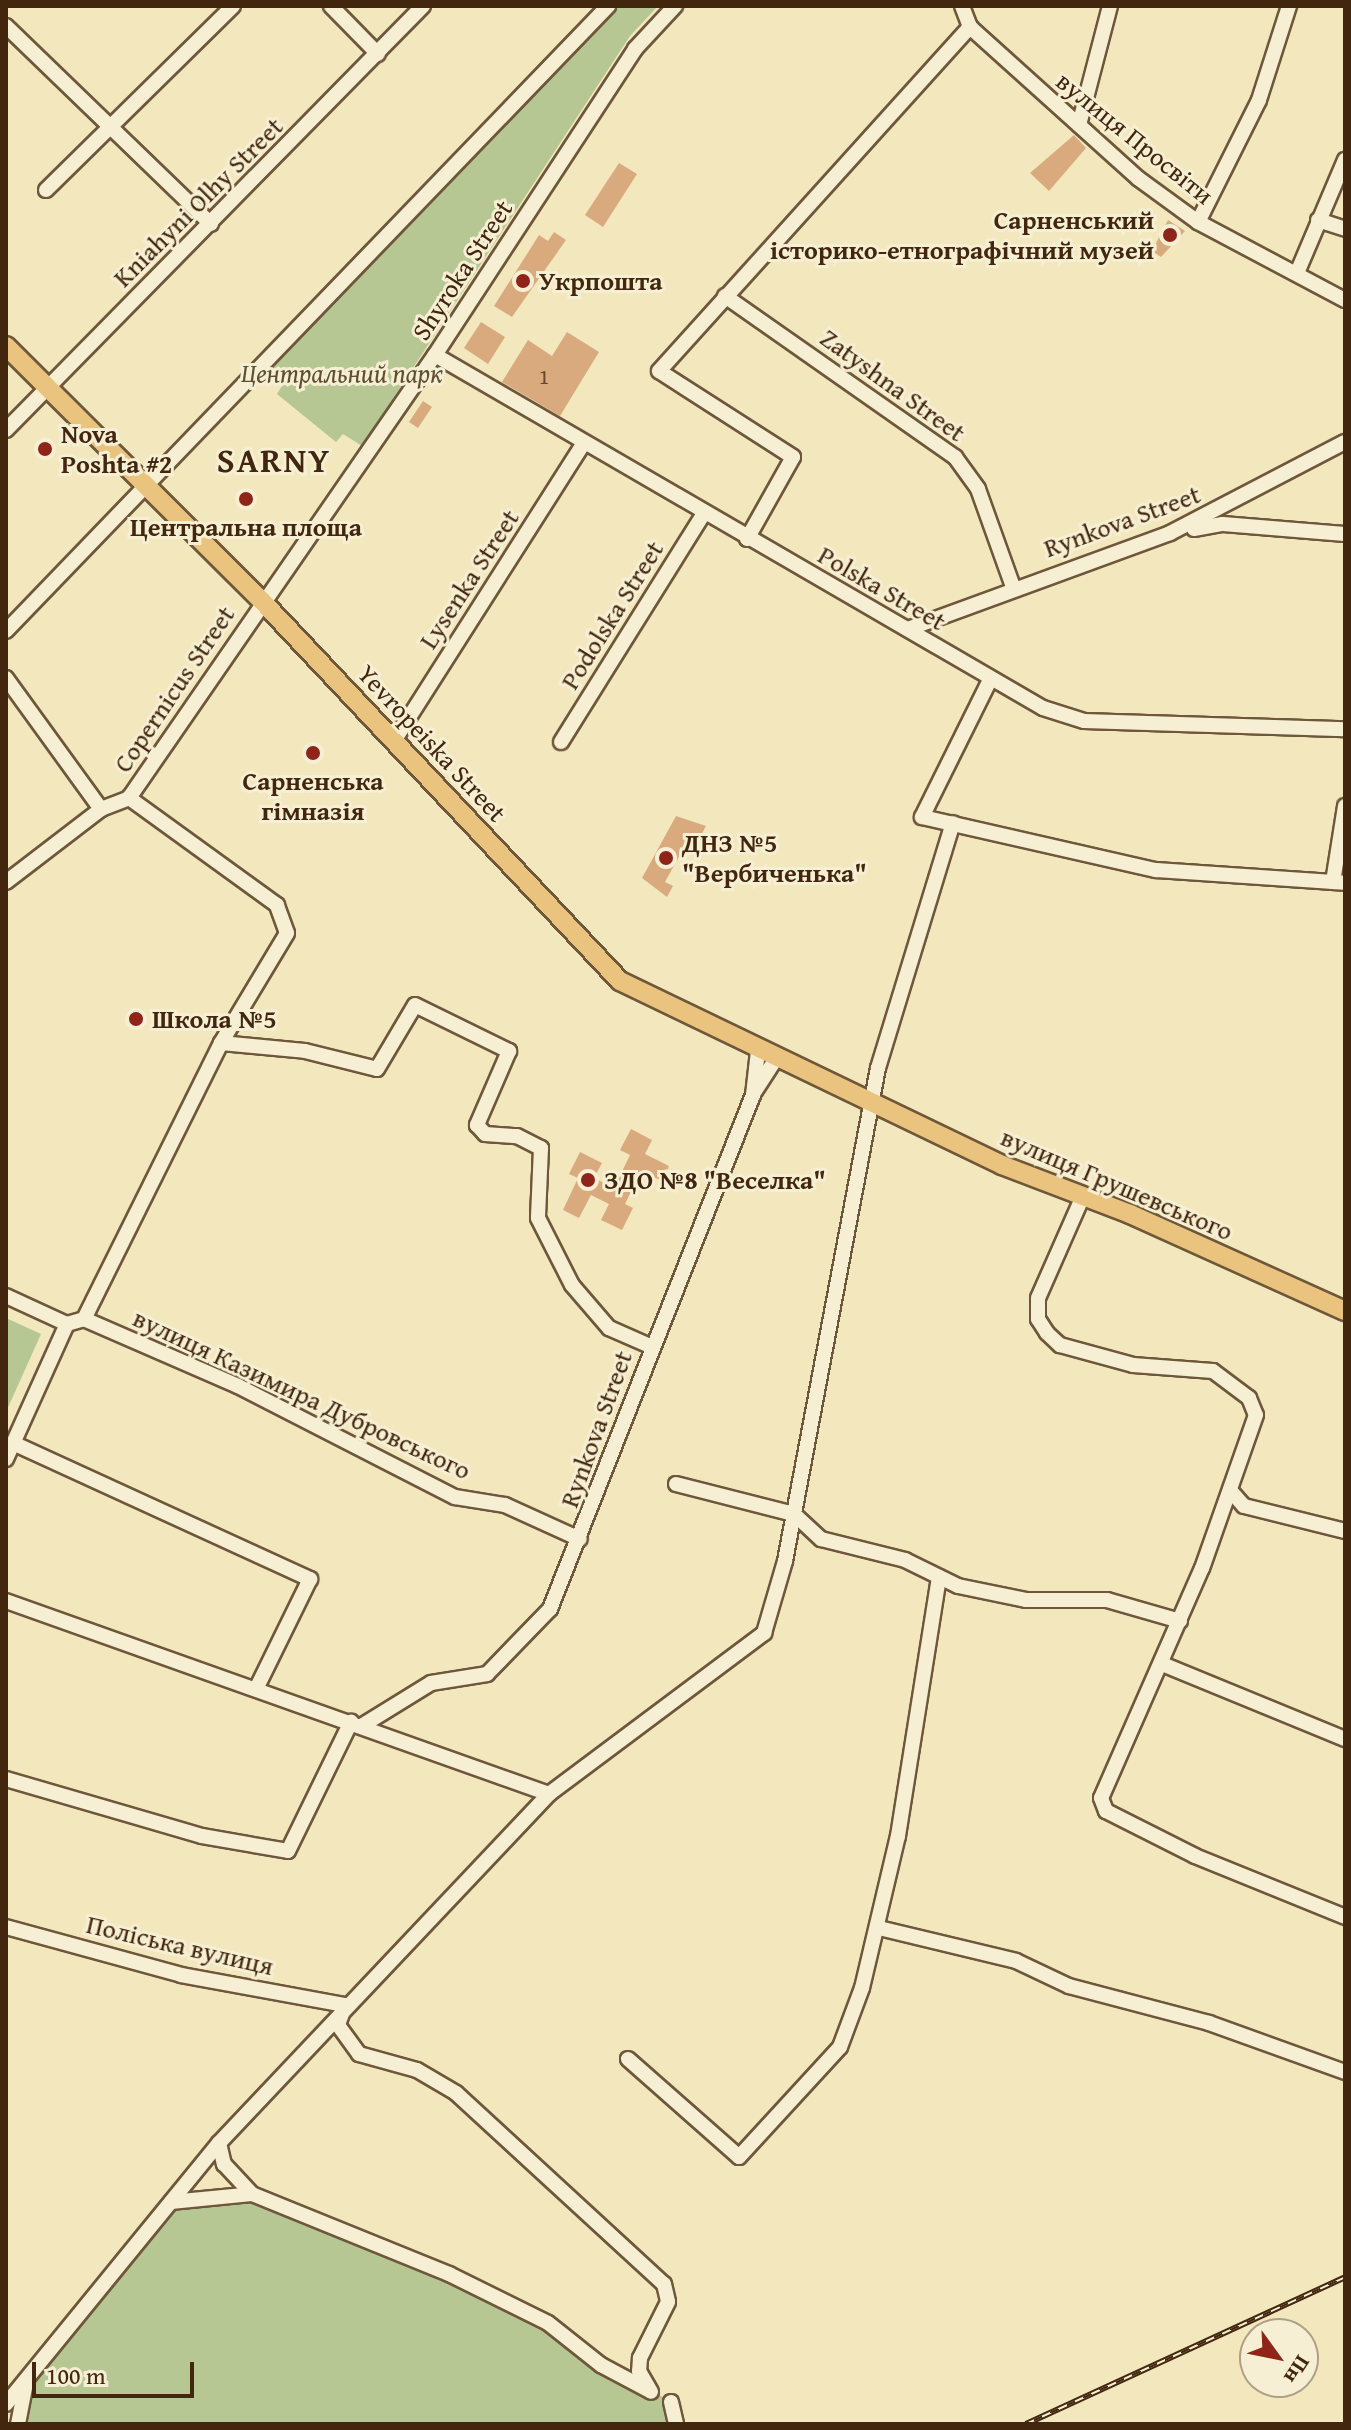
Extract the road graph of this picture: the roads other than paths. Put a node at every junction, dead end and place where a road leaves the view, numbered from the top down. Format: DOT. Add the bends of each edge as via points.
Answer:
graph roads {
  1 [pos="233,6"];
  2 [pos="331,6"];
  3 [pos="423,6"];
  4 [pos="608,6"];
  5 [pos="675,6"];
  6 [pos="962,6"];
  7 [pos="1110,6"];
  8 [pos="1289,6"];
  9 [pos="6,26"];
  10 [pos="970,27"];
  11 [pos="378,54"];
  12 [pos="1079,125"];
  13 [pos="107,128"];
  14 [pos="1345,160"];
  15 [pos="46,190"];
  16 [pos="1318,220"];
  17 [pos="1198,222"];
  18 [pos="211,224"];
  19 [pos="1345,229"];
  20 [pos="1297,273"];
  21 [pos="725,296"];
  22 [pos="1345,300"];
  23 [pos="6,346"];
  24 [pos="435,355"];
  25 [pos="47,387"];
  26 [pos="6,430"];
  27 [pos="1345,442"];
  28 [pos="584,443"];
  29 [pos="146,487"];
  30 [pos="704,513"];
  31 [pos="1170,533"];
  32 [pos="1345,534"];
  33 [pos="747,539"];
  34 [pos="1013,587"];
  35 [pos="262,601"];
  36 [pos="908,629"];
  37 [pos="6,631"];
  38 [pos="6,678"];
  39 [pos="990,680"];
  40 [pos="1345,729"];
  41 [pos="394,741"];
  42 [pos="561,742"];
  43 [pos="129,798"];
  44 [pos="1345,806"];
  45 [pos="101,809"];
  46 [pos="953,823"];
  47 [pos="6,882"];
  48 [pos="1339,882"];
  49 [pos="221,1043"];
  50 [pos="758,1051"];
  51 [pos="776,1059"];
  52 [pos="753,1095"];
  53 [pos="872,1101"];
  54 [pos="1083,1196"];
  55 [pos="6,1296"];
  56 [pos="1345,1311"];
  57 [pos="84,1319"];
  58 [pos="67,1324"];
  59 [pos="652,1347"];
  60 [pos="13,1443"];
  61 [pos="6,1459"];
  62 [pos="676,1484"];
  63 [pos="1230,1490"];
  64 [pos="794,1514"];
  65 [pos="1345,1531"];
  66 [pos="580,1539"];
  67 [pos="939,1577"];
  68 [pos="6,1601"];
  69 [pos="1180,1621"];
  70 [pos="1162,1664"];
  71 [pos="256,1689"];
  72 [pos="357,1724"];
  73 [pos="1345,1739"];
  74 [pos="6,1779"];
  75 [pos="549,1794"];
  76 [pos="1345,1917"];
  77 [pos="6,1927"];
  78 [pos="879,1928"];
  79 [pos="345,2005"];
  80 [pos="628,2059"];
  81 [pos="1345,2072"];
  82 [pos="219,2143"];
  83 [pos="252,2194"];
  84 [pos="171,2202"];
  85 [pos="27,2379"];
  86 [pos="671,2402"];
  87 [pos="6,2404"];
  88 [pos="18,2424"];
  89 [pos="676,2424"];
  1 -- 13 [label="street"];
  2 -- 11 [label="street"];
  3 -- 11 [label="street, Kniahyni Olhy Street"];
  4 -- 29 [label="street"];
  5 -- 24 [label="street, Shyroka Street" via="635,49"];
  6 -- 10 [label="street, вулиця Просвіти"];
  7 -- 12 [label="street"];
  8 -- 17 [label="street" via="1259,100"];
  9 -- 13 [label="street"];
  10 -- 12 [label="street, вулиця Просвіти"];
  10 -- 21 [label="street"];
  11 -- 18 [label="street, Kniahyni Olhy Street"];
  12 -- 17 [label="street, вулиця Просвіти"];
  13 -- 15 [label="street"];
  13 -- 18 [label="street"];
  14 -- 16 [label="street"];
  16 -- 19 [label="street"];
  16 -- 20 [label="street"];
  17 -- 20 [label="street, вулиця Просвіти"];
  18 -- 25 [label="street, Kniahyni Olhy Street"];
  20 -- 22 [label="street, вулиця Просвіти"];
  21 -- 33 [label="street" via="659,371 793,457"];
  21 -- 34 [label="street, Zatyshna Street" via="955,457 978,489"];
  23 -- 25 [label="main road, Yevropeiska Street"];
  24 -- 28 [label="street, Polska Street"];
  24 -- 35 [label="street, Shyroka Street"];
  25 -- 26 [label="street, Kniahyni Olhy Street"];
  25 -- 29 [label="main road, Yevropeiska Street"];
  27 -- 31 [label="street, Rynkova Street"];
  28 -- 30 [label="street, Polska Street"];
  28 -- 41 [label="street, Lysenka Street"];
  29 -- 35 [label="main road, Yevropeiska Street"];
  29 -- 37 [label="street"];
  30 -- 33 [label="street, Polska Street"];
  30 -- 42 [label="street, Podolska Street"];
  31 -- 32 [label="street" via="1223,524"];
  31 -- 34 [label="street, Rynkova Street"];
  33 -- 36 [label="street, Polska Street"];
  34 -- 36 [label="street, Rynkova Street"];
  35 -- 41 [label="main road, Yevropeiska Street"];
  35 -- 43 [label="street, Copernicus Street"];
  36 -- 39 [label="street, Polska Street"];
  38 -- 45 [label="street"];
  39 -- 40 [label="street, Polska Street" via="1084,721"];
  39 -- 46 [label="street" via="922,817"];
  41 -- 50 [label="main road, Yevropeiska Street" via="620,981"];
  43 -- 45 [label="street, Copernicus Street"];
  43 -- 49 [label="street" via="285,917 287,933 277,958"];
  44 -- 48 [label="street"];
  45 -- 47 [label="street, Copernicus Street"];
  46 -- 48 [label="street" via="1156,870"];
  46 -- 53 [label="street"];
  49 -- 57 [label="street"];
  49 -- 59 [label="street" via="305,1051 377,1069 415,1005 509,1051 477,1125 485,1134 517,1136 541,1148 538,1218 572,1285 609,1328"];
  50 -- 51 [label="main road, Yevropeiska Street"];
  50 -- 52 [label="street, Rynkova Street"];
  51 -- 52 [label="street"];
  51 -- 53 [label="main road, Yevropeiska Street"];
  52 -- 59 [label="street, Rynkova Street"];
  53 -- 54 [label="main road, вулиця Грушевського" via="989,1159"];
  53 -- 64 [label="street"];
  54 -- 56 [label="main road, вулиця Грушевського"];
  54 -- 63 [label="street" via="1038,1298 1038,1319 1060,1345 1133,1365 1163,1362 1213,1371 1236,1387 1256,1415"];
  55 -- 58 [label="street"];
  57 -- 58 [label="street"];
  57 -- 66 [label="street, вулиця Казимира Дубровського" via="238,1386 455,1497 505,1505"];
  58 -- 60 [label="street"];
  59 -- 66 [label="street, Rynkova Street"];
  60 -- 61 [label="street"];
  60 -- 71 [label="street" via="310,1579"];
  62 -- 64 [label="street"];
  63 -- 65 [label="street" via="1244,1506"];
  63 -- 69 [label="street"];
  64 -- 67 [label="street" via="821,1539 905,1560"];
  64 -- 75 [label="street" via="764,1633"];
  66 -- 72 [label="street, Rynkova Street" via="550,1609 503,1663 487,1674 431,1683"];
  67 -- 69 [label="street" via="1026,1600 1107,1600"];
  67 -- 78 [label="street"];
  68 -- 71 [label="street"];
  69 -- 70 [label="street"];
  70 -- 73 [label="street"];
  70 -- 76 [label="street" via="1105,1779 1101,1798 1106,1811 1195,1856"];
  71 -- 72 [label="street"];
  72 -- 74 [label="street" via="288,1851 202,1836"];
  72 -- 75 [label="street"];
  75 -- 79 [label="street"];
  77 -- 79 [label="street, Поліська вулиця" via="181,1975"];
  78 -- 80 [label="street" via="854,2018 807,2090 739,2157"];
  78 -- 81 [label="street" via="1016,1961 1081,1991 1209,2023"];
  79 -- 82 [label="street"];
  79 -- 83 [label="street" via="338,2025 359,2054 417,2070 456,2093 664,2284 668,2302 640,2358 639,2371 651,2392 601,2365 548,2323 449,2274"];
  82 -- 83 [label="street" via="224,2164"];
  82 -- 84 [label="street"];
  83 -- 84 [label="street"];
  84 -- 85 [label="street"];
  85 -- 87 [label="street"];
  85 -- 88 [label="street"];
  86 -- 89 [label="street"];
}
